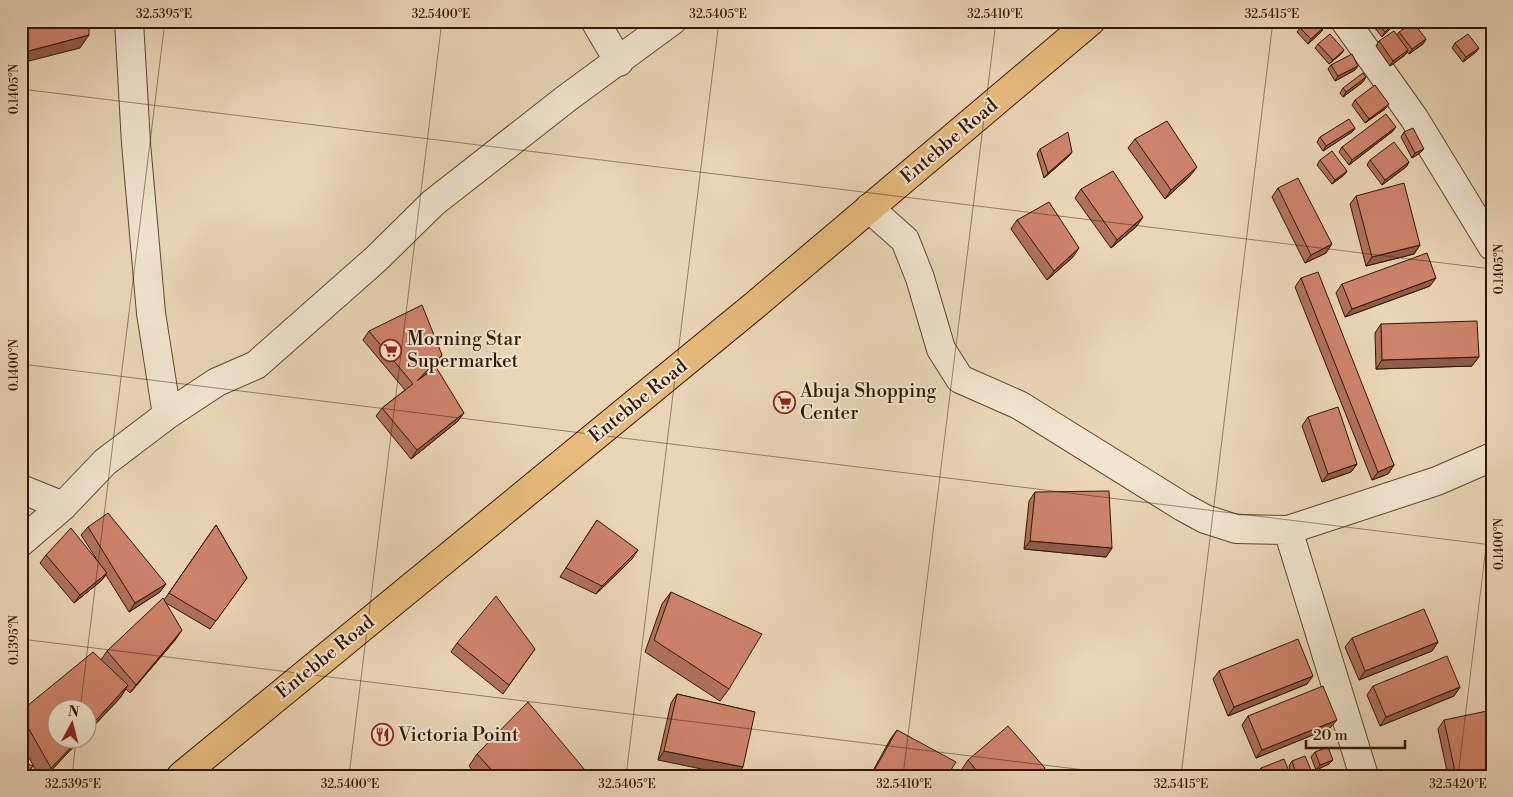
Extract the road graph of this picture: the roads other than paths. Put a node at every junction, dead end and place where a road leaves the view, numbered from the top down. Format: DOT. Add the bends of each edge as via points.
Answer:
graph roads {
  1 [pos="130,21"];
  2 [pos="595,21"];
  3 [pos="672,21"];
  4 [pos="1092,21"];
  5 [pos="1345,21"];
  6 [pos="618,62"];
  7 [pos="870,208"];
  8 [pos="1492,246"];
  9 [pos="167,415"];
  10 [pos="1492,457"];
  11 [pos="21,489"];
  12 [pos="64,506"];
  13 [pos="1288,530"];
  14 [pos="21,542"];
  15 [pos="181,776"];
  16 [pos="1364,776"];
  1 -- 9 [label="street" via="136,143 151,313"];
  2 -- 6 [label="street"];
  3 -- 6 [label="street"];
  4 -- 7 [label="main road, Entebbe Road"];
  5 -- 8 [label="street" via="1414,118"];
  6 -- 9 [label="street" via="433,203 376,260 256,365 217,382"];
  7 -- 13 [label="street" via="905,240 941,349 960,379 1019,405 1205,519 1236,529"];
  7 -- 15 [label="main road, Entebbe Road"];
  9 -- 12 [label="street" via="105,462"];
  10 -- 13 [label="street" via="1437,481"];
  11 -- 12 [label="street"];
  12 -- 14 [label="street"];
  13 -- 16 [label="street"];
}
